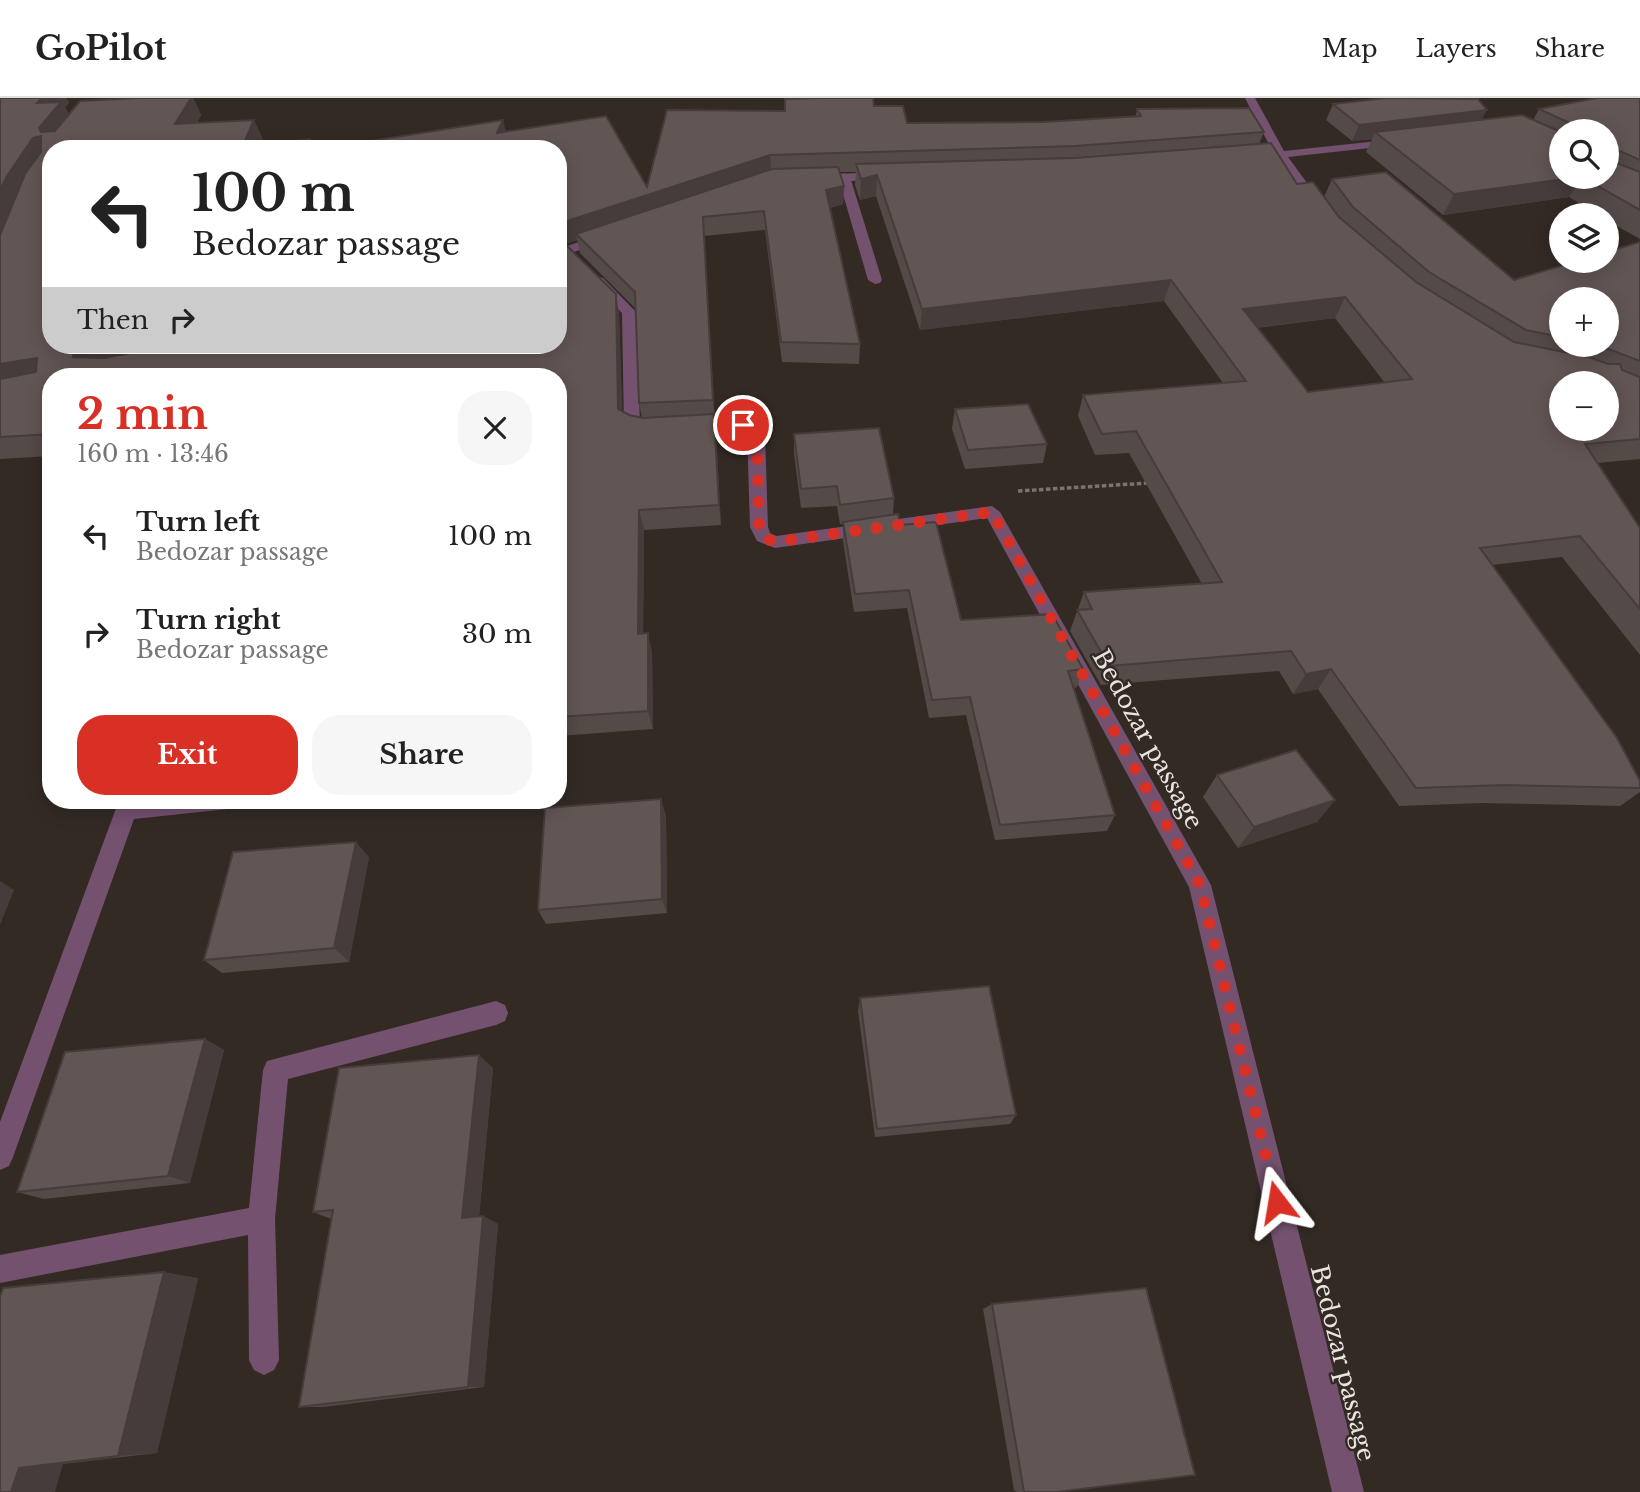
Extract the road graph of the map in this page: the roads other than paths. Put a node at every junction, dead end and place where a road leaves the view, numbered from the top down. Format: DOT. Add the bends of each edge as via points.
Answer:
graph roads {
  1 [pos="1250,98"];
  2 [pos="1404,141"];
  3 [pos="1281,156"];
  4 [pos="1242,159"];
  5 [pos="898,176"];
  6 [pos="844,177"];
  7 [pos="795,180"];
  8 [pos="1329,222"];
  9 [pos="617,233"];
  10 [pos="567,247"];
  11 [pos="567,255"];
  12 [pos="875,280"];
  13 [pos="145,809"];
  14 [pos="496,1013"];
  15 [pos="0,1157"];
  16 [pos="261,1219"];
  17 [pos="0,1269"];
  18 [pos="264,1360"];
  19 [pos="1348,1492"];
  1 -- 3 [label="street"];
  2 -- 3 [label="street"];
  3 -- 4 [label="street"];
  3 -- 8 [label="street"];
  5 -- 6 [label="street"];
  6 -- 7 [label="street"];
  6 -- 12 [label="street"];
  9 -- 10 [label="street"];
  11 -- 19 [label="street, Bedozar passage" via="629,312 632,427 648,432 753,427 763,537 775,542 992,512 1200,885"];
  13 -- 15 [label="street" via="126,811"];
  14 -- 16 [label="street" via="276,1070"];
  16 -- 17 [label="street"];
  16 -- 18 [label="street"];
}
